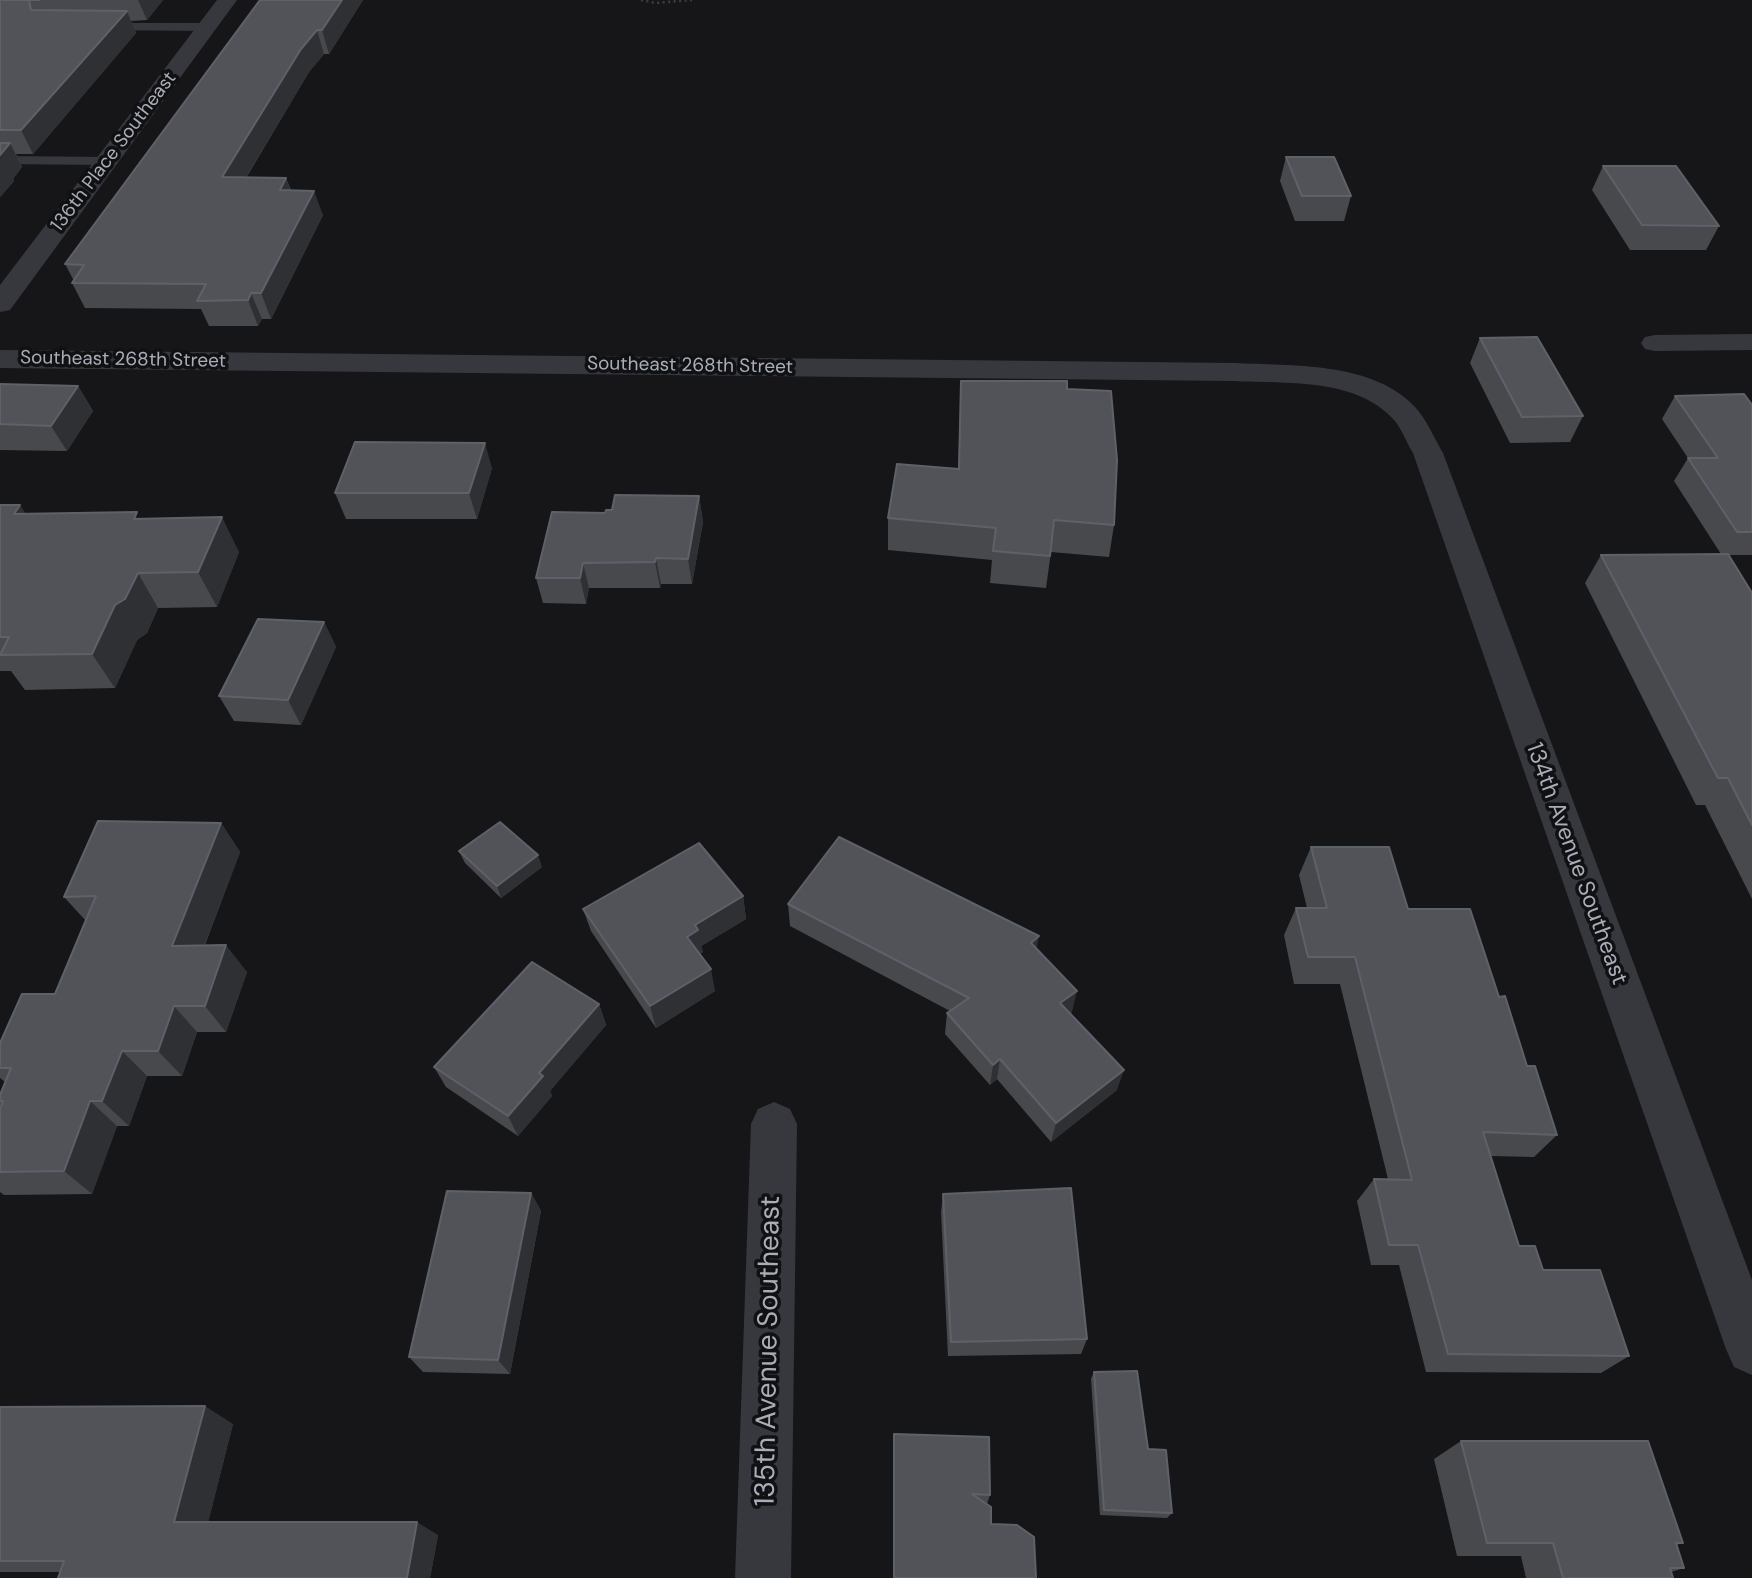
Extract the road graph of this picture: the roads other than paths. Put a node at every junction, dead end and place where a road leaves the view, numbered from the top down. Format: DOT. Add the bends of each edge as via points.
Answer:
graph roads {
  1 [pos="227,0"];
  2 [pos="85,27"];
  3 [pos="207,27"];
  4 [pos="0,160"];
  5 [pos="107,161"];
  6 [pos="0,304"];
  7 [pos="1752,341"];
  8 [pos="1655,343"];
  9 [pos="0,359"];
  10 [pos="1377,393"];
  11 [pos="774,1124"];
  12 [pos="1752,1349"];
  13 [pos="763,1578"];
  1 -- 3 [label="street, 136th Place Southeast"];
  2 -- 3 [label="lane"];
  3 -- 5 [label="street, 136th Place Southeast"];
  4 -- 5 [label="lane"];
  5 -- 6 [label="street, 136th Place Southeast"];
  7 -- 8 [label="street"];
  9 -- 10 [label="street, Southeast 268th Street" via="1234,372 1328,379"];
  10 -- 12 [label="street, 134th Avenue Southeast" via="1404,412 1428,453"];
  11 -- 13 [label="street, 135th Avenue Southeast"];
}
